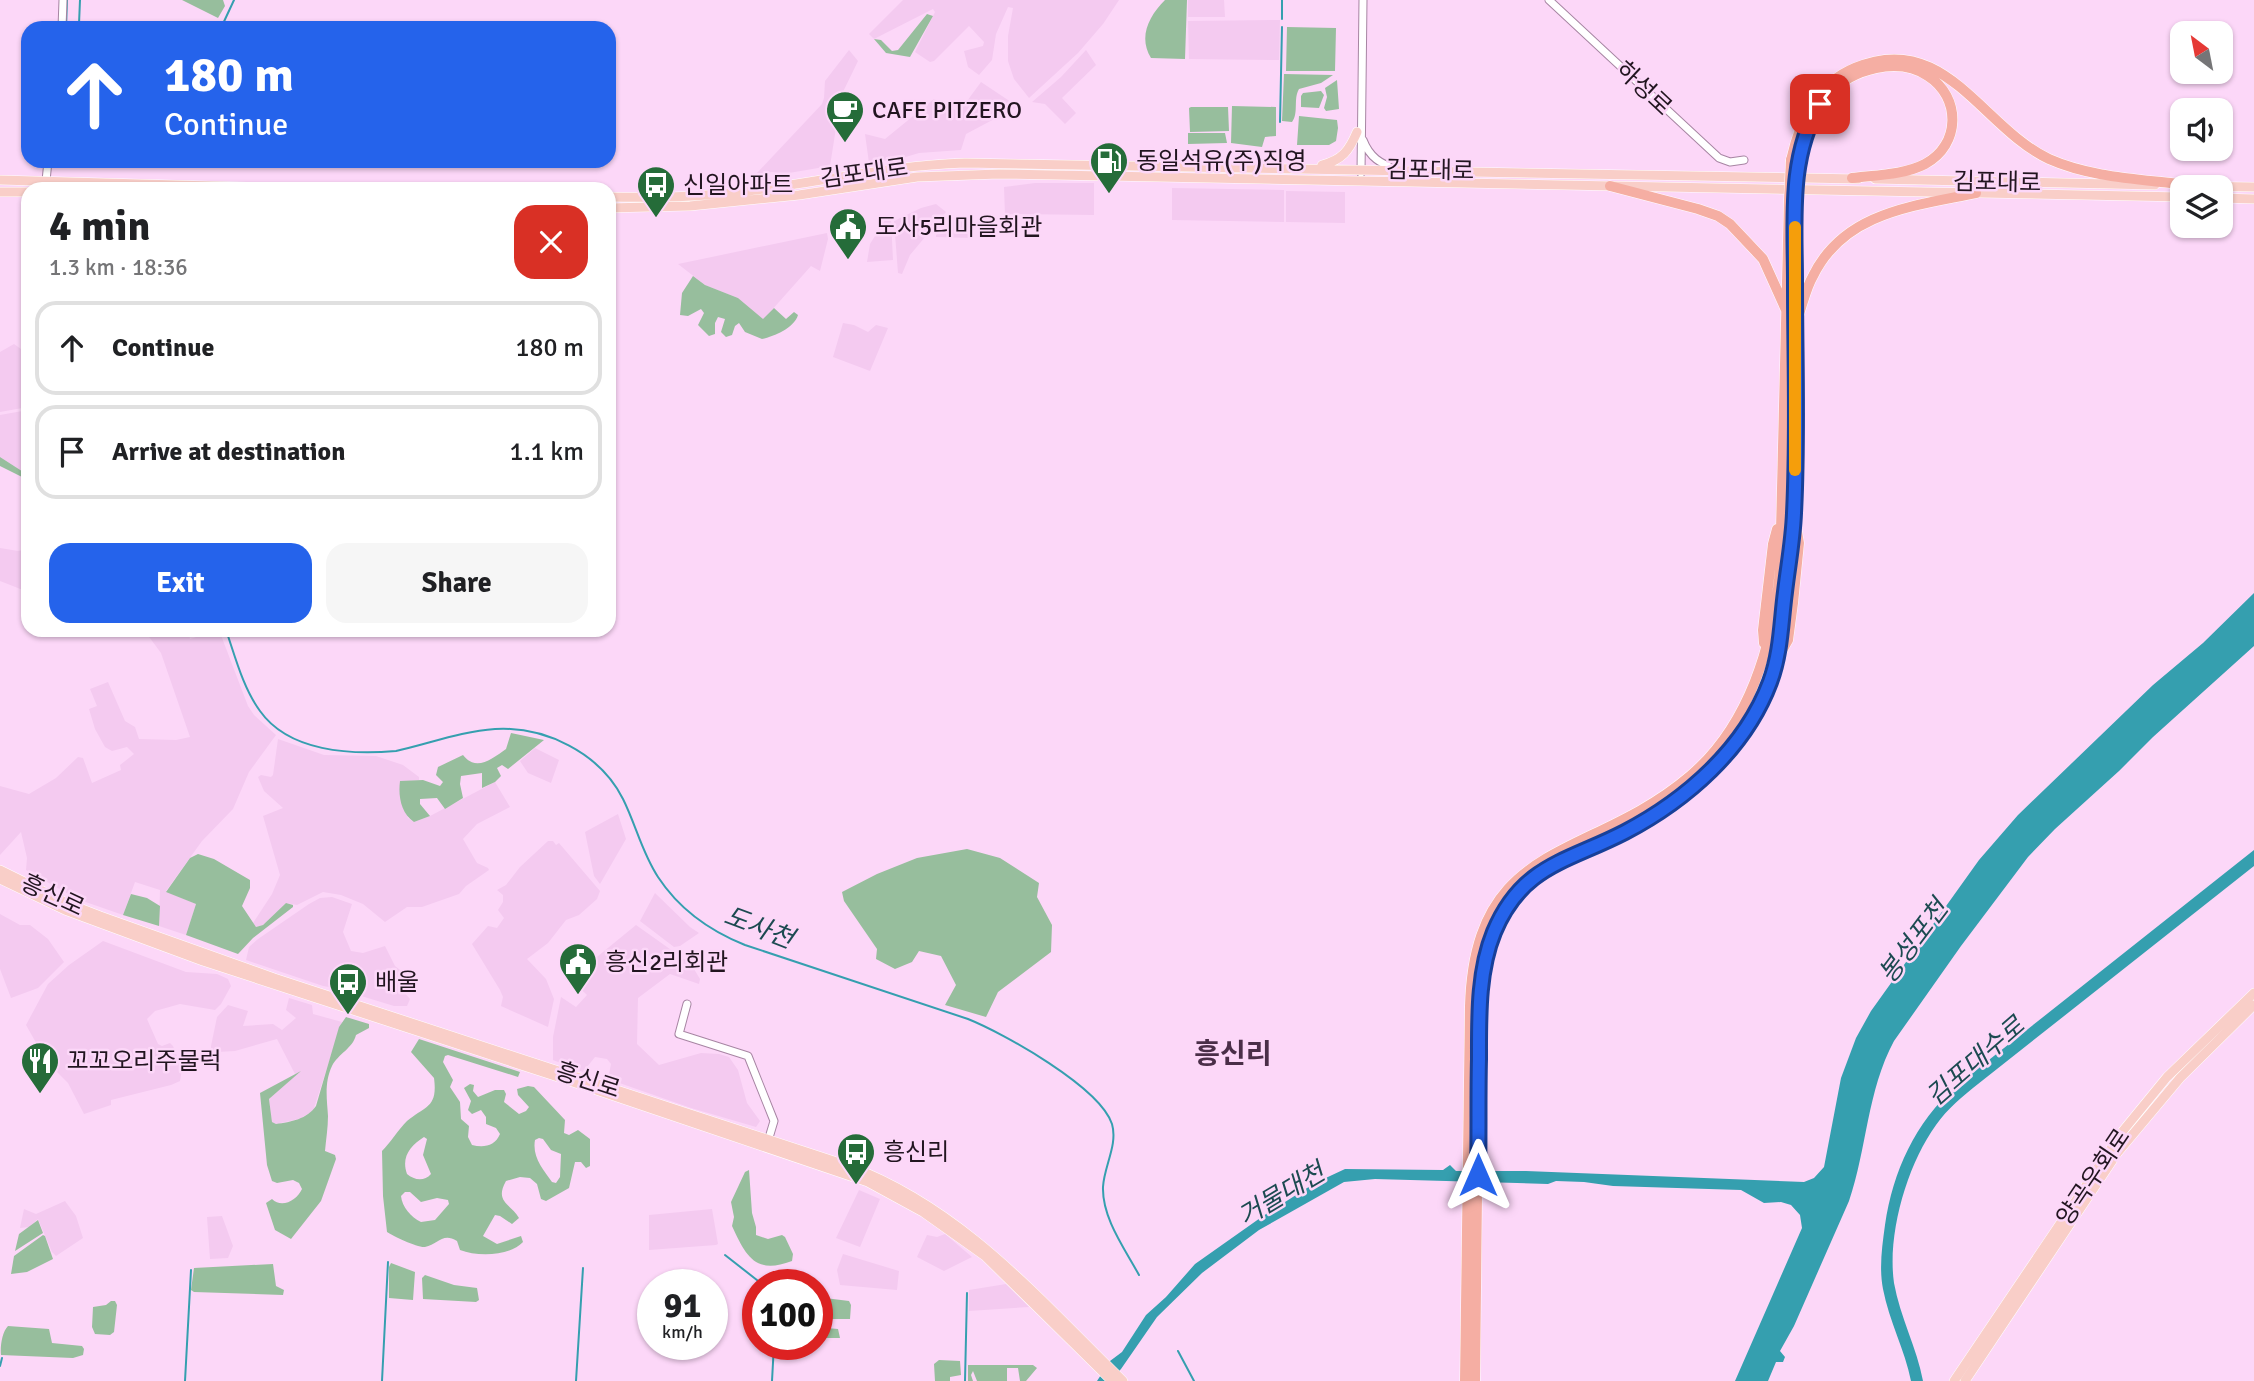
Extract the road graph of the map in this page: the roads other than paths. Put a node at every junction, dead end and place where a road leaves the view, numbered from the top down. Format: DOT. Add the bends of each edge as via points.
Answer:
graph roads {
  1 [pos="63,0"];
  2 [pos="1361,0"];
  3 [pos="1549,0"];
  4 [pos="62,21"];
  5 [pos="1359,133"];
  6 [pos="1744,160"];
  7 [pos="1795,160"];
  8 [pos="47,168"];
  9 [pos="1306,168"];
  10 [pos="1359,169"];
  11 [pos="1398,170"];
  12 [pos="1852,178"];
  13 [pos="0,180"];
  14 [pos="1359,180"];
  15 [pos="46,181"];
  16 [pos="81,182"];
  17 [pos="2170,183"];
  18 [pos="2170,185"];
  19 [pos="1610,186"];
  20 [pos="2233,187"];
  21 [pos="2254,187"];
  22 [pos="0,192"];
  23 [pos="21,192"];
  24 [pos="1976,193"];
  25 [pos="616,197"];
  26 [pos="2170,197"];
  27 [pos="2233,198"];
  28 [pos="2254,199"];
  29 [pos="1792,200"];
  30 [pos="616,208"];
  31 [pos="1788,314"];
  32 [pos="1795,324"];
  33 [pos="0,870"];
  34 [pos="0,879"];
  35 [pos="2254,993"];
  36 [pos="687,1004"];
  37 [pos="2254,1005"];
  38 [pos="768,1140"];
  39 [pos="1473,1153"];
  40 [pos="1473,1196"];
  41 [pos="1100,1364"];
  42 [pos="1112,1381"];
  43 [pos="1122,1381"];
  44 [pos="1465,1381"];
  45 [pos="1475,1381"];
  46 [pos="1954,1381"];
  47 [pos="1965,1381"];
  1 -- 4 [label="street"];
  2 -- 5 [label="street"];
  3 -- 6 [label="street, 하성로" via="1719,158 1730,163"];
  5 -- 9 [label="main road" via="1340,159"];
  5 -- 10 [label="street"];
  5 -- 11 [label="street" via="1372,157"];
  7 -- 12 [label="highway" via="1820,104 1849,78 1898,67 1934,80 1952,109 1952,130 1944,148 1916,168"];
  7 -- 17 [label="highway" via="1796,138 1810,107 1833,80 1865,64 1903,60 1940,71 2029,147 2071,168"];
  7 -- 29 [label="highway, bridge"];
  8 -- 15 [label="street"];
  9 -- 10 [label="main road, 김포대로"];
  9 -- 25 [label="main road, 김포대로" via="929,164 748,191"];
  10 -- 11 [label="main road, 김포대로"];
  10 -- 14 [label="street"];
  11 -- 12 [label="main road, 김포대로"];
  12 -- 18 [label="main road, 김포대로"];
  13 -- 15 [label="main road"];
  14 -- 19 [label="main road, 김포대로"];
  14 -- 30 [label="main road, 김포대로" via="942,175 753,201"];
  15 -- 16 [label="main road"];
  19 -- 24 [label="main road, 김포대로"];
  19 -- 31 [label="highway" via="1698,209 1730,224 1763,259"];
  20 -- 21 [label="main road, 김포대로"];
  22 -- 23 [label="main road"];
  24 -- 26 [label="main road, 김포대로"];
  24 -- 32 [label="highway" via="1896,209 1862,223 1830,249 1813,276"];
  27 -- 28 [label="main road"];
  29 -- 31 [label="highway"];
  29 -- 32 [label="highway"];
  31 -- 39 [label="highway" via="1777,602 1755,680 1734,723 1706,761 1662,798 1558,850 1520,875 1499,900 1477,947 1471,982"];
  32 -- 39 [label="highway" via="1794,516 1770,683 1727,754 1703,778 1645,820 1532,876 1517,892 1493,935 1485,970"];
  33 -- 38 [label="main road, 흥신로" via="90,912 274,978"];
  34 -- 41 [label="main road, 흥신로" via="65,910 203,961 868,1182 923,1212 985,1256"];
  35 -- 46 [label="main road, 양곡우회로" via="2167,1077 2122,1132"];
  36 -- 38 [label="street" via="679,1034 748,1056 774,1121"];
  37 -- 47 [label="main road, 양곡우회로" via="2180,1078 2118,1152"];
  38 -- 41 [label="main road, 흥신로" via="864,1172 941,1213 992,1252"];
  39 -- 40 [label="highway"];
  40 -- 44 [label="highway"];
  40 -- 45 [label="highway"];
  41 -- 42 [label="main road, 흥신로"];
  41 -- 43 [label="main road, 흥신로"];
}
